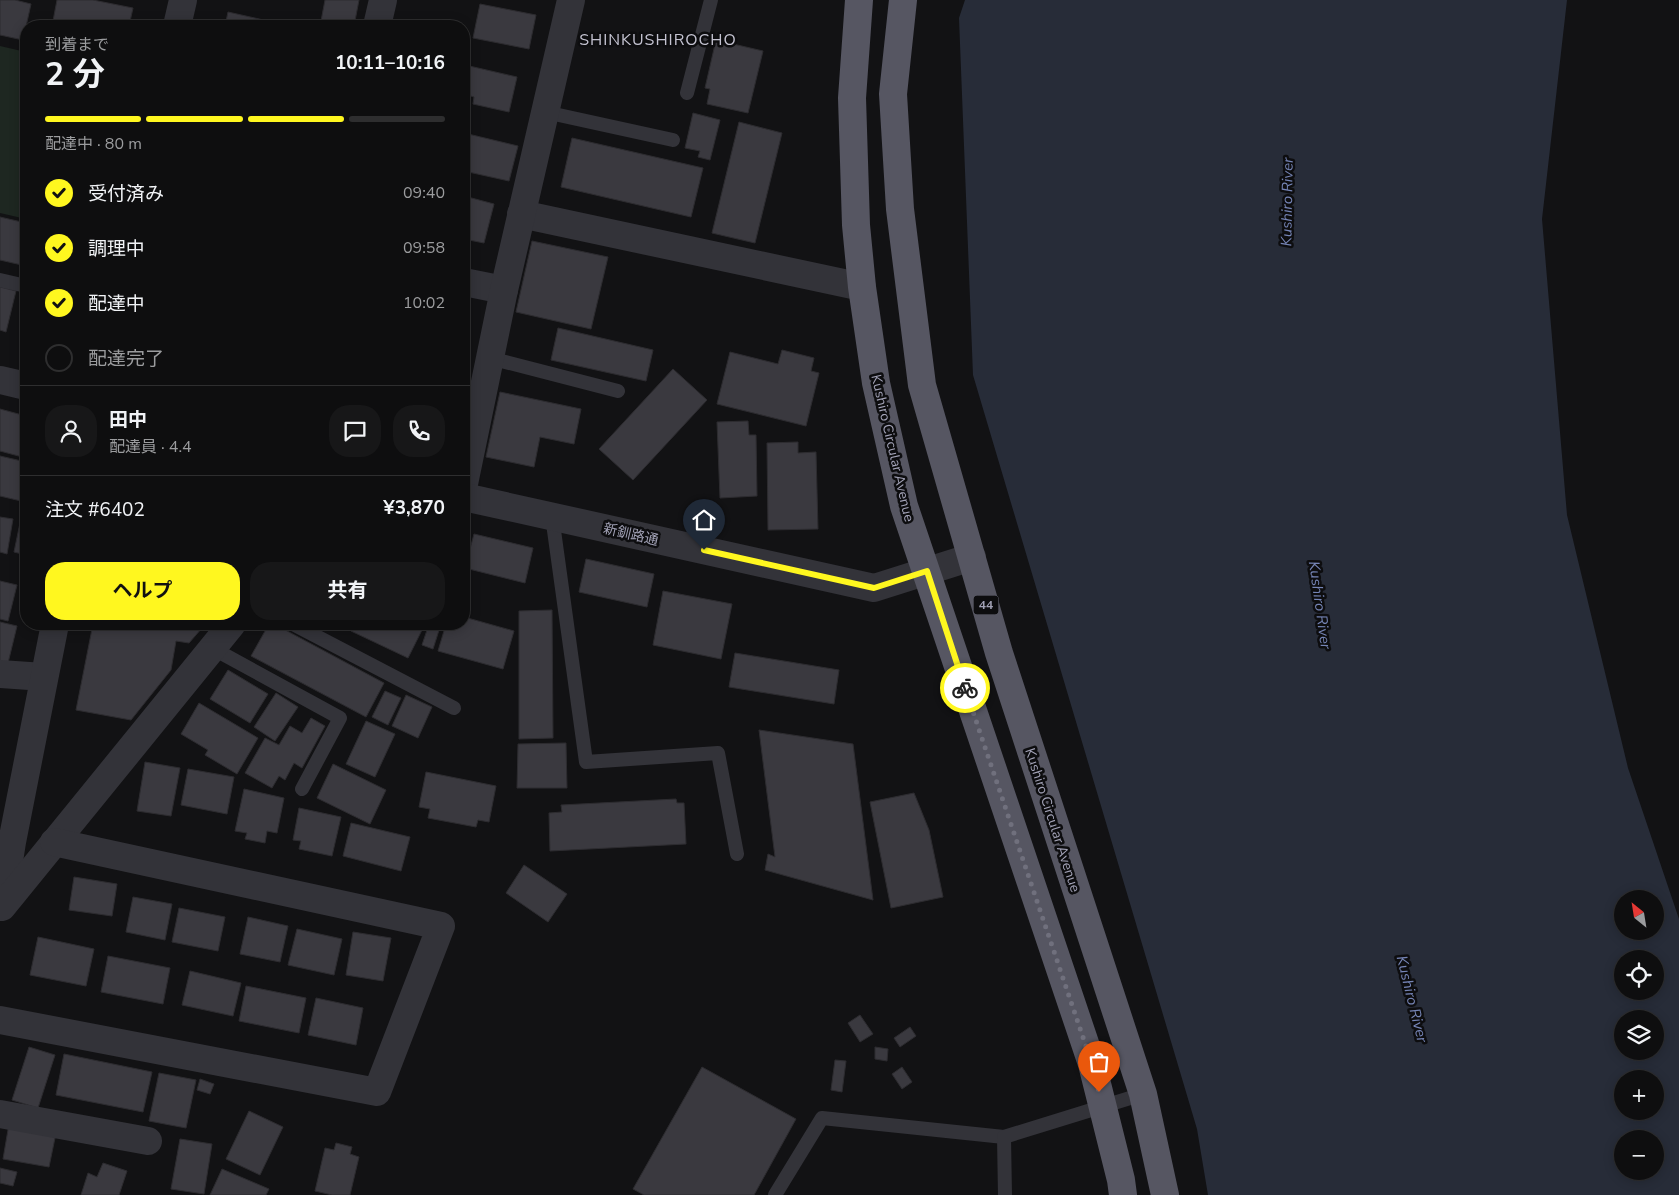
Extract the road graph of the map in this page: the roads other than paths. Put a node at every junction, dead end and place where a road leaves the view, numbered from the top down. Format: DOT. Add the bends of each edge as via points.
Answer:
graph roads {
  1 [pos="183,0"];
  2 [pos="383,0"];
  3 [pos="571,0"];
  4 [pos="711,0"];
  5 [pos="859,0"];
  6 [pos="903,0"];
  7 [pos="179,20"];
  8 [pos="378,20"];
  9 [pos="688,93"];
  10 [pos="545,112"];
  11 [pos="673,140"];
  12 [pos="522,214"];
  13 [pos="0,280"];
  14 [pos="470,283"];
  15 [pos="20,285"];
  16 [pos="862,288"];
  17 [pos="504,290"];
  18 [pos="490,358"];
  19 [pos="0,380"];
  20 [pos="20,385"];
  21 [pos="618,391"];
  22 [pos="470,455"];
  23 [pos="470,498"];
  24 [pos="552,516"];
  25 [pos="972,557"];
  26 [pos="927,571"];
  27 [pos="54,630"];
  28 [pos="227,630"];
  29 [pos="304,630"];
  30 [pos="212,648"];
  31 [pos="0,674"];
  32 [pos="44,677"];
  33 [pos="454,708"];
  34 [pos="302,789"];
  35 [pos="54,842"];
  36 [pos="738,854"];
  37 [pos="1,911"];
  38 [pos="0,1020"];
  39 [pos="1143,1094"];
  40 [pos="1103,1107"];
  41 [pos="0,1114"];
  42 [pos="1004,1137"];
  43 [pos="148,1141"];
  44 [pos="775,1195"];
  45 [pos="1005,1195"];
  46 [pos="1124,1195"];
  47 [pos="1165,1195"];
  1 -- 7 [label="street"];
  2 -- 8 [label="street"];
  3 -- 10 [label="street"];
  4 -- 9 [label="lane"];
  5 -- 16 [label="highway, Kushiro Circular Avenue" via="852,98 856,225"];
  6 -- 25 [label="highway, Kushiro Circular Avenue / 44" via="893,94 900,209 922,385"];
  10 -- 11 [label="lane"];
  10 -- 12 [label="street"];
  12 -- 16 [label="street"];
  12 -- 17 [label="street"];
  13 -- 15 [label="lane"];
  14 -- 17 [label="street"];
  16 -- 26 [label="highway, Kushiro Circular Avenue" via="876,383 904,506"];
  17 -- 18 [label="street"];
  18 -- 21 [label="lane"];
  18 -- 22 [label="street"];
  19 -- 20 [label="street"];
  23 -- 24 [label="street, 新釧路通"];
  24 -- 26 [label="street, 新釧路通" via="874,588"];
  24 -- 36 [label="lane" via="586,762 718,753"];
  25 -- 26 [label="street, 新釧路通"];
  25 -- 39 [label="highway, Kushiro Circular Avenue / 44" via="999,653"];
  26 -- 40 [label="highway, Kushiro Circular Avenue" via="1092,1064"];
  27 -- 32 [label="street"];
  28 -- 30 [label="street"];
  29 -- 33 [label="lane"];
  30 -- 34 [label="lane" via="340,718"];
  30 -- 35 [label="street"];
  31 -- 32 [label="street"];
  32 -- 37 [label="street"];
  35 -- 37 [label="street"];
  35 -- 38 [label="street" via="441,926 377,1092"];
  39 -- 40 [label="lane"];
  39 -- 47 [label="highway, Kushiro Circular Avenue / 44"];
  40 -- 42 [label="lane"];
  40 -- 46 [label="highway, Kushiro Circular Avenue"];
  41 -- 43 [label="street"];
  42 -- 44 [label="lane" via="822,1118"];
  42 -- 45 [label="lane"];
}
